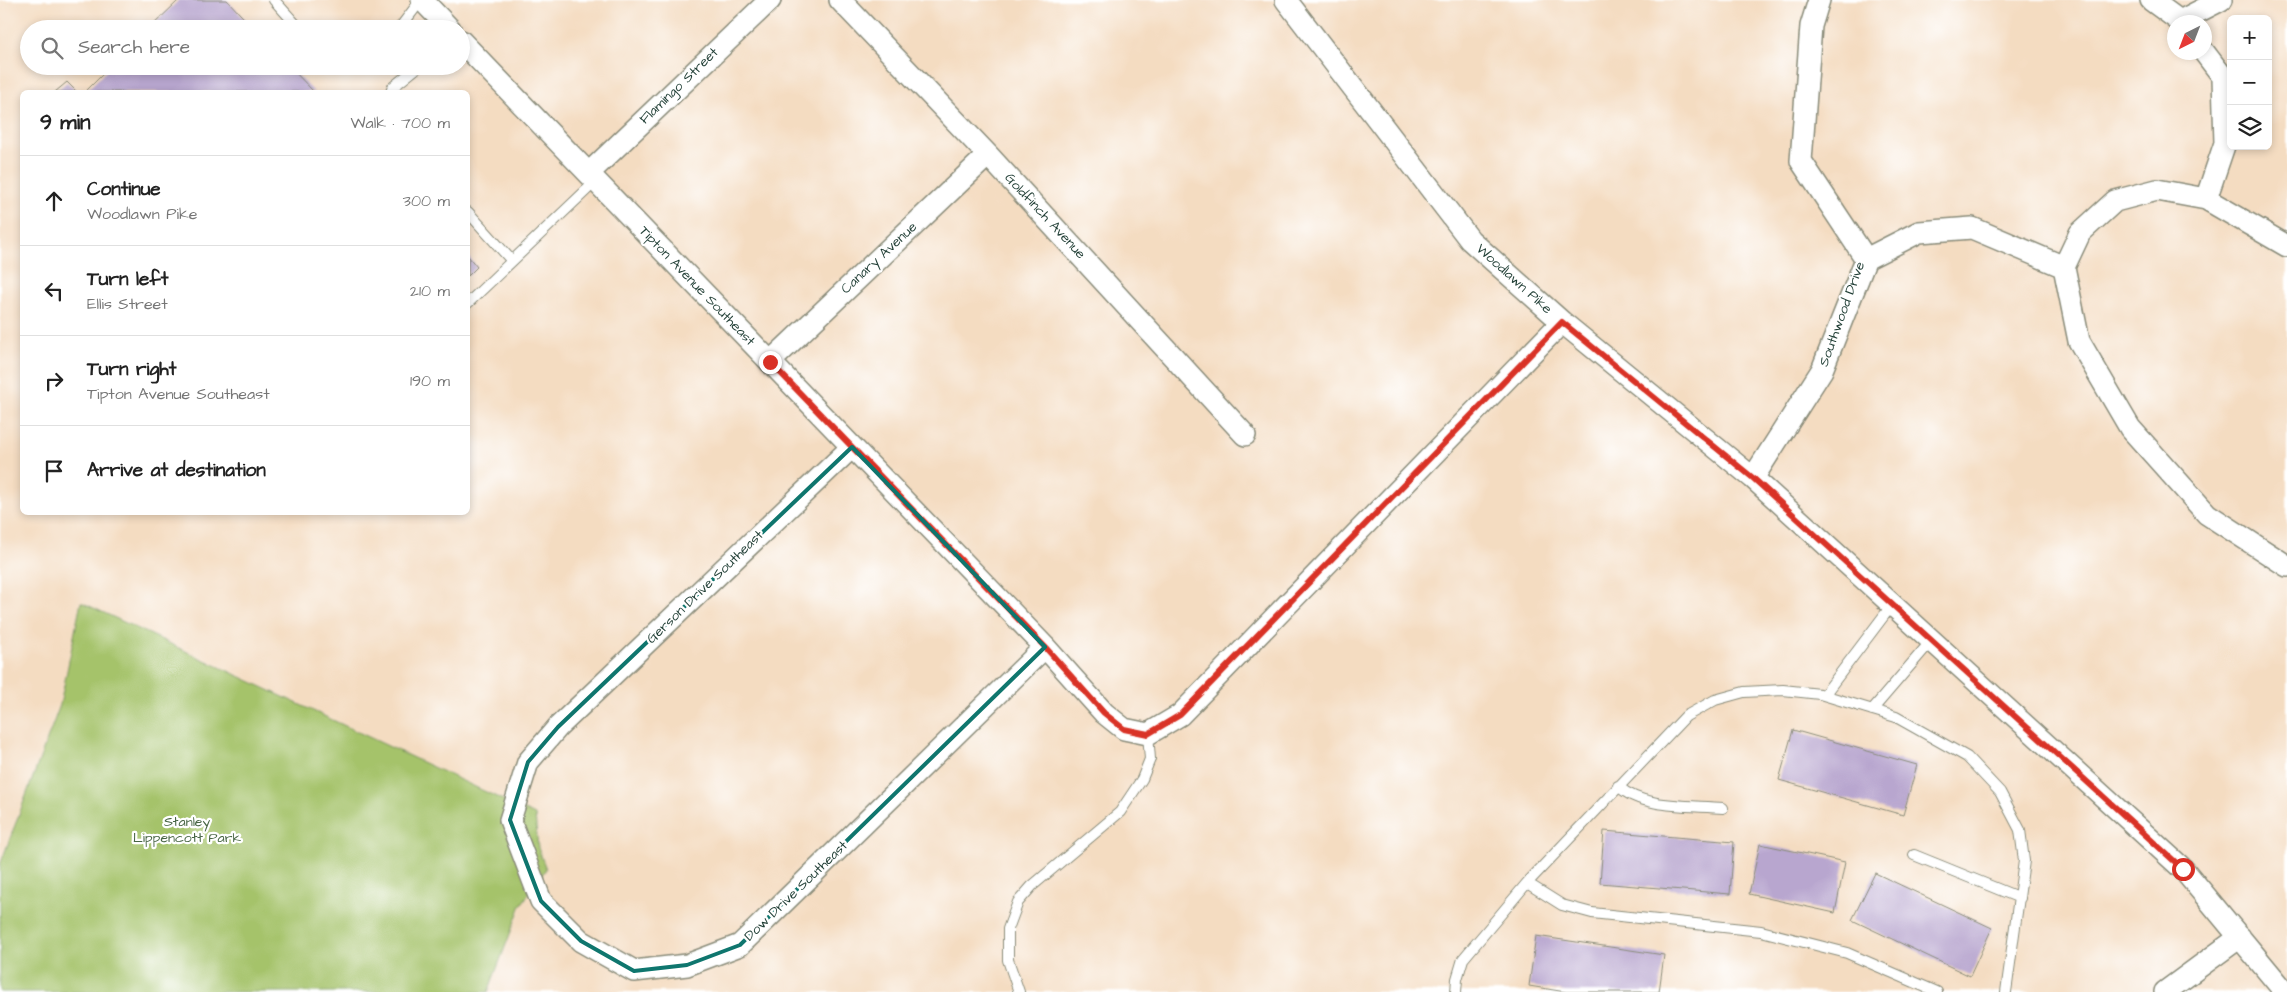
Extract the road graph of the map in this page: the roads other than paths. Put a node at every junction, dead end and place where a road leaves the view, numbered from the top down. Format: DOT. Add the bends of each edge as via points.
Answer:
graph roads {
  1 [pos="274,0"];
  2 [pos="422,0"];
  3 [pos="770,0"];
  4 [pos="840,0"];
  5 [pos="1286,0"];
  6 [pos="1819,0"];
  7 [pos="2151,0"];
  8 [pos="2221,0"];
  9 [pos="2171,15"];
  10 [pos="2193,15"];
  11 [pos="292,20"];
  12 [pos="406,20"];
  13 [pos="441,20"];
  14 [pos="470,50"];
  15 [pos="2210,60"];
  16 [pos="408,75"];
  17 [pos="392,90"];
  18 [pos="988,155"];
  19 [pos="592,177"];
  20 [pos="2206,199"];
  21 [pos="470,214"];
  22 [pos="2287,246"];
  23 [pos="1866,259"];
  24 [pos="512,261"];
  25 [pos="2064,267"];
  26 [pos="470,301"];
  27 [pos="1562,322"];
  28 [pos="770,362"];
  29 [pos="1246,435"];
  30 [pos="852,447"];
  31 [pos="1753,478"];
  32 [pos="2287,566"];
  33 [pos="1892,604"];
  34 [pos="1932,640"];
  35 [pos="1045,647"];
  36 [pos="1824,695"];
  37 [pos="1872,710"];
  38 [pos="558,727"];
  39 [pos="1148,734"];
  40 [pos="1618,786"];
  41 [pos="1723,808"];
  42 [pos="1914,855"];
  43 [pos="1527,883"];
  44 [pos="2020,898"];
  45 [pos="2240,937"];
  46 [pos="1019,992"];
  47 [pos="1456,992"];
  48 [pos="1937,992"];
  49 [pos="2006,992"];
  50 [pos="2165,992"];
  51 [pos="2285,992"];
  1 -- 11 [label="lane"];
  2 -- 12 [label="lane"];
  2 -- 13 [label="street"];
  3 -- 19 [label="street, Flamingo Street"];
  4 -- 18 [label="street, Goldfinch Avenue"];
  5 -- 27 [label="street, Woodlawn Pike" via="1470,240"];
  6 -- 23 [label="street, Southwood Drive" via="1811,26 1801,161"];
  7 -- 9 [label="street"];
  8 -- 10 [label="street"];
  14 -- 19 [label="street, Tipton Avenue Southeast"];
  15 -- 20 [label="street" via="2223,77 2225,143"];
  16 -- 17 [label="lane"];
  18 -- 28 [label="street, Canary Avenue"];
  18 -- 29 [label="street, Goldfinch Avenue"];
  19 -- 24 [label="lane"];
  19 -- 28 [label="street, Tipton Avenue Southeast"];
  20 -- 22 [label="street"];
  20 -- 25 [label="street" via="2157,190 2115,201 2080,233"];
  21 -- 24 [label="lane"];
  23 -- 25 [label="street" via="1919,232 1972,228"];
  23 -- 31 [label="street, Southwood Drive" via="1822,370"];
  24 -- 26 [label="lane"];
  25 -- 32 [label="street" via="2078,341 2130,428 2207,514"];
  27 -- 31 [label="street, Woodlawn Pike"];
  27 -- 39 [label="street" via="1180,715"];
  28 -- 30 [label="street, Tipton Avenue Southeast"];
  30 -- 35 [label="street, Tipton Avenue Southeast"];
  30 -- 38 [label="street, Gerson Drive Southeast"];
  31 -- 33 [label="street, Woodlawn Pike"];
  33 -- 34 [label="street, Woodlawn Pike"];
  33 -- 36 [label="lane"];
  34 -- 37 [label="lane"];
  34 -- 45 [label="street, Woodlawn Pike" via="2183,869"];
  35 -- 38 [label="street, Dow Drive Southeast" via="740,945 687,966 634,971 581,941 541,901 510,820 528,762"];
  35 -- 39 [label="street, Tipton Avenue Southeast" via="1104,713 1124,729"];
  36 -- 37 [label="lane"];
  36 -- 40 [label="lane" via="1783,690 1744,692 1715,700 1686,716"];
  37 -- 44 [label="lane" via="1896,717 1967,757 2000,792 2020,830 2024,861"];
  39 -- 46 [label="lane" via="1150,759 1142,779 1120,812 1032,886 1018,902 1008,929 1008,960"];
  40 -- 41 [label="lane" via="1643,801"];
  40 -- 43 [label="lane"];
  42 -- 44 [label="lane"];
  43 -- 47 [label="lane" via="1464,959"];
  43 -- 48 [label="lane" via="1562,905 1592,913 1761,931 1847,952"];
  44 -- 49 [label="lane"];
  45 -- 50 [label="street"];
  45 -- 51 [label="street, Woodlawn Pike"];
}
